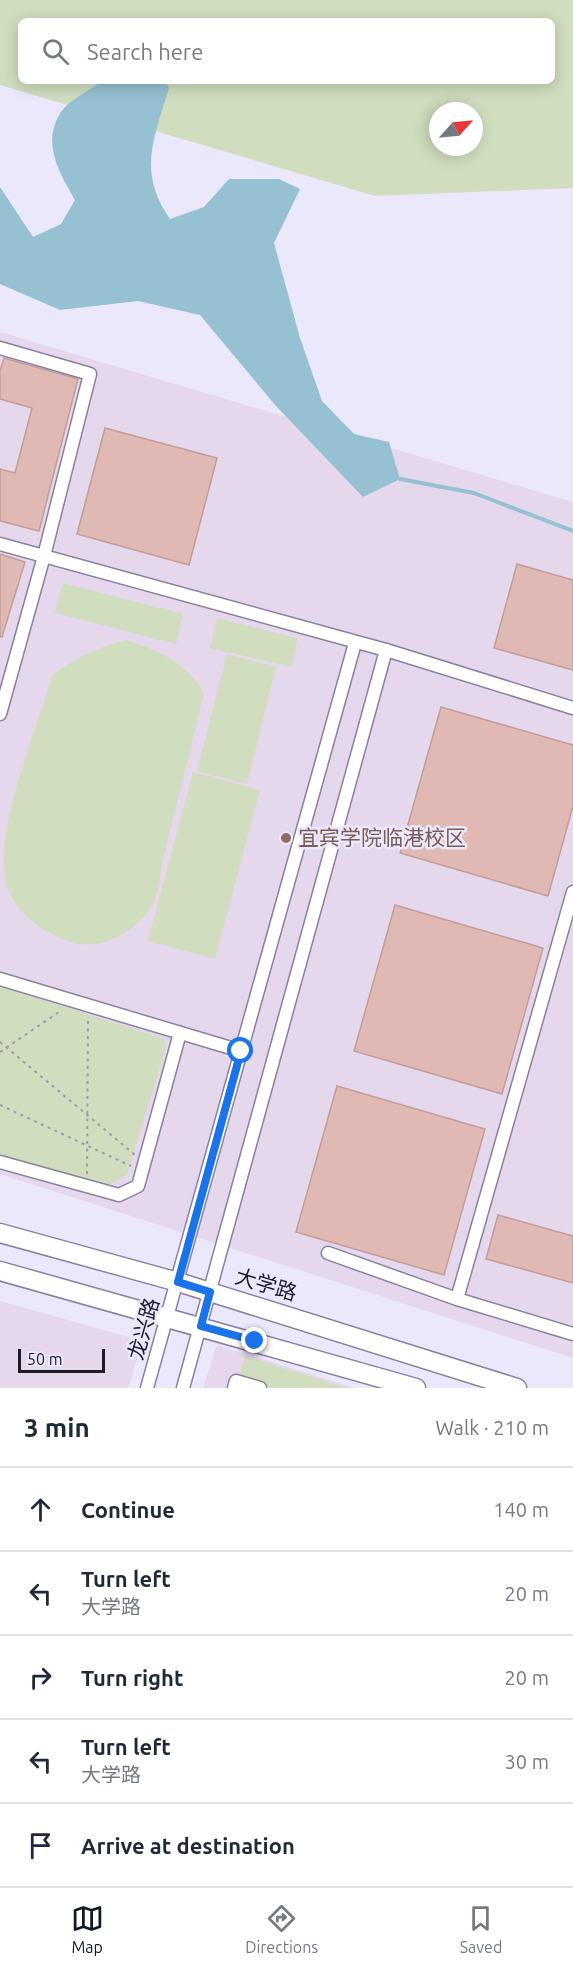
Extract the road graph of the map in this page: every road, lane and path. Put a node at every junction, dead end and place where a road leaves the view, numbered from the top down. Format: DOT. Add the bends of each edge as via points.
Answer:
graph roads {
  1 [pos="0,348"];
  2 [pos="0,544"];
  3 [pos="44,556"];
  4 [pos="355,643"];
  5 [pos="386,650"];
  6 [pos="573,708"];
  7 [pos="0,714"];
  8 [pos="573,892"];
  9 [pos="0,979"];
  10 [pos="74,1001"];
  11 [pos="88,1005"];
  12 [pos="180,1033"];
  13 [pos="0,1042"];
  14 [pos="6,1048"];
  15 [pos="241,1051"];
  16 [pos="0,1052"];
  17 [pos="0,1105"];
  18 [pos="88,1116"];
  19 [pos="88,1147"];
  20 [pos="0,1162"];
  21 [pos="143,1167"];
  22 [pos="87,1186"];
  23 [pos="0,1233"];
  24 [pos="328,1253"];
  25 [pos="0,1271"];
  26 [pos="178,1282"];
  27 [pos="210,1292"];
  28 [pos="457,1299"];
  29 [pos="168,1317"];
  30 [pos="201,1326"];
  31 [pos="573,1334"];
  32 [pos="147,1388"];
  33 [pos="183,1388"];
  34 [pos="234,1388"];
  35 [pos="260,1388"];
  36 [pos="416,1388"];
  37 [pos="517,1388"];
  1 -- 3 [label="street" via="90,374"];
  2 -- 3 [label="street"];
  3 -- 4 [label="street"];
  3 -- 7 [label="street"];
  4 -- 5 [label="street"];
  4 -- 15 [label="street, 龙兴路"];
  5 -- 6 [label="street"];
  5 -- 27 [label="street"];
  8 -- 28 [label="street"];
  9 -- 10 [label="street"];
  10 -- 11 [label="street"];
  10 -- 14 [label="path"];
  11 -- 12 [label="street"];
  11 -- 18 [label="path"];
  12 -- 15 [label="street"];
  12 -- 21 [label="street"];
  13 -- 14 [label="path"];
  14 -- 16 [label="path"];
  14 -- 18 [label="path"];
  15 -- 26 [label="street, 龙兴路"];
  17 -- 19 [label="path"];
  18 -- 19 [label="path"];
  18 -- 21 [label="path"];
  19 -- 21 [label="path"];
  19 -- 22 [label="path"];
  20 -- 22 [label="street"];
  21 -- 22 [label="street" via="138,1186 119,1195"];
  23 -- 26 [label="main road, 大学路"];
  24 -- 28 [label="street"];
  25 -- 29 [label="main road"];
  26 -- 27 [label="main road, 大学路"];
  26 -- 29 [label="street, 龙兴路"];
  27 -- 30 [label="street"];
  27 -- 37 [label="main road, 大学路"];
  28 -- 31 [label="street"];
  29 -- 30 [label="main road"];
  29 -- 32 [label="street, 龙兴路"];
  30 -- 33 [label="street"];
  30 -- 36 [label="main road"];
  34 -- 35 [label="street" via="236,1381"];
}
